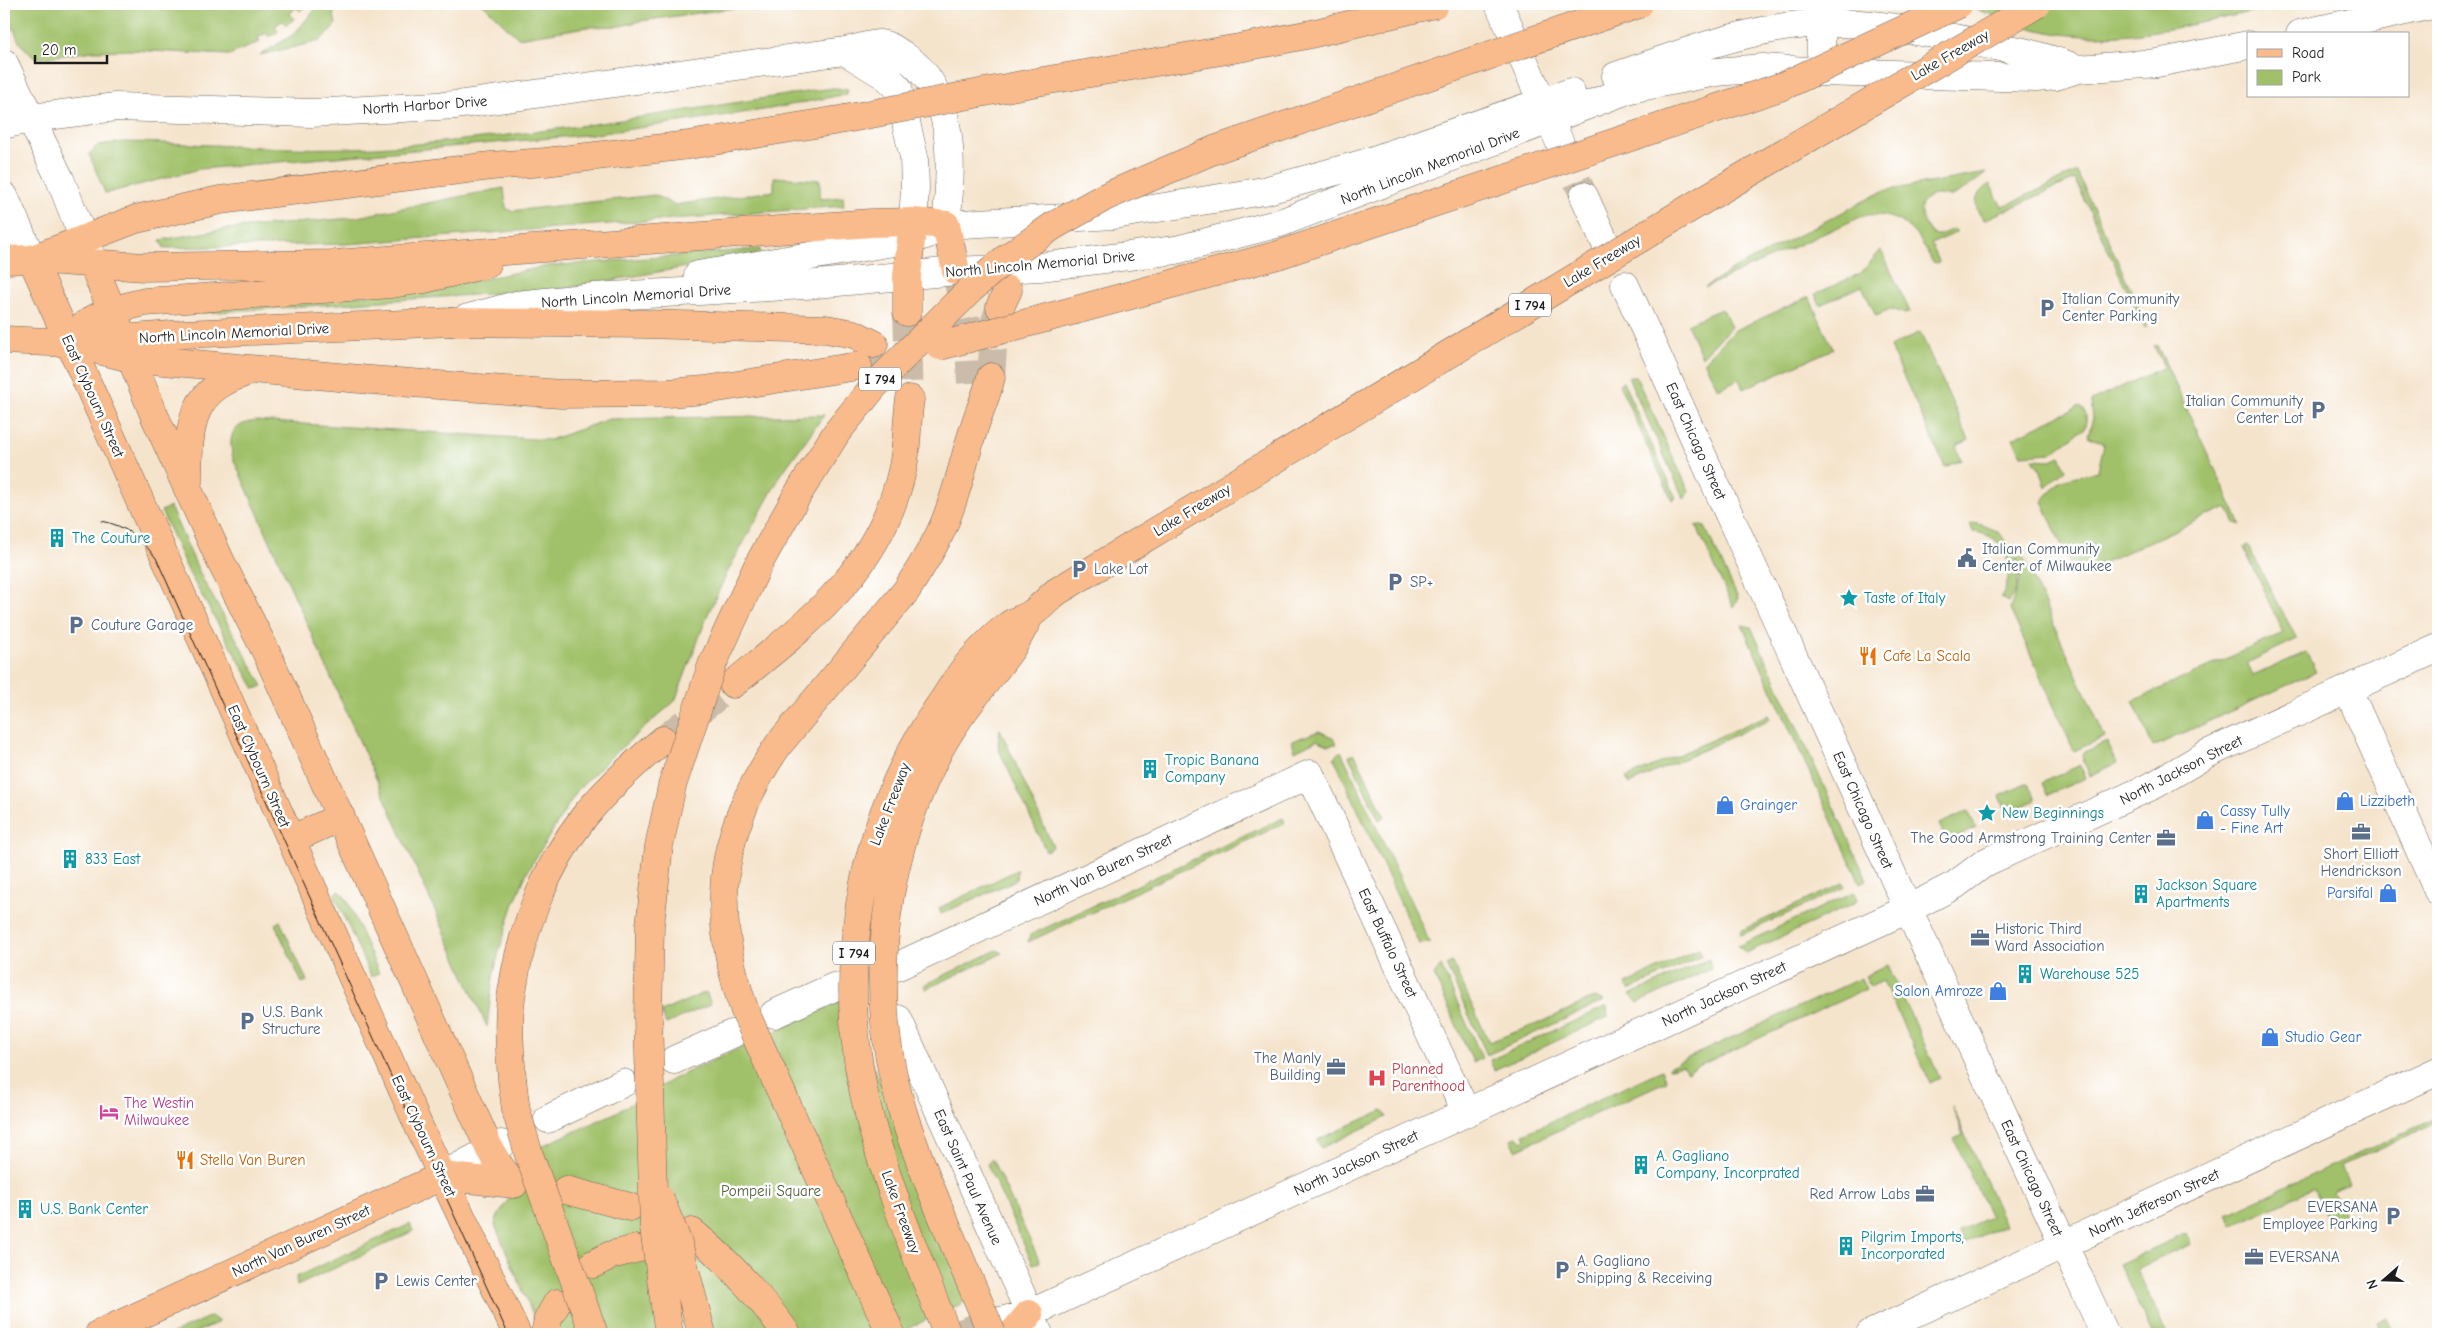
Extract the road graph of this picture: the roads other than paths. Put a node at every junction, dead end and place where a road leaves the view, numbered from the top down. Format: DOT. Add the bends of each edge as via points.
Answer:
graph roads {
  1 [pos="1436,4"];
  2 [pos="1499,4"];
  3 [pos="1639,4"];
  4 [pos="1959,4"];
  5 [pos="2037,4"];
  6 [pos="2437,4"];
  7 [pos="1821,23"];
  8 [pos="2309,32"];
  9 [pos="2247,45"];
  10 [pos="845,51"];
  11 [pos="1821,52"];
  12 [pos="4,63"];
  13 [pos="2078,69"];
  14 [pos="32,118"];
  15 [pos="1550,122"];
  16 [pos="4,125"];
  17 [pos="4,196"];
  18 [pos="1584,196"];
  19 [pos="946,225"];
  20 [pos="912,230"];
  21 [pos="83,239"];
  22 [pos="1605,242"];
  23 [pos="519,250"];
  24 [pos="32,259"];
  25 [pos="4,260"];
  26 [pos="93,264"];
  27 [pos="956,271"];
  28 [pos="907,276"];
  29 [pos="1625,285"];
  30 [pos="594,297"];
  31 [pos="111,311"];
  32 [pos="907,312"];
  33 [pos="451,322"];
  34 [pos="4,340"];
  35 [pos="70,343"];
  36 [pos="874,344"];
  37 [pos="940,346"];
  38 [pos="126,348"];
  39 [pos="858,366"];
  40 [pos="253,370"];
  41 [pos="981,380"];
  42 [pos="908,403"];
  43 [pos="188,491"];
  44 [pos="1030,615"];
  45 [pos="2438,648"];
  46 [pos="733,684"];
  47 [pos="2348,690"];
  48 [pos="663,740"];
  49 [pos="1310,774"];
  50 [pos="341,817"];
  51 [pos="292,839"];
  52 [pos="2438,891"];
  53 [pos="1908,909"];
  54 [pos="896,968"];
  55 [pos="834,987"];
  56 [pos="774,1014"];
  57 [pos="898,1019"];
  58 [pos="732,1034"];
  59 [pos="674,1060"];
  60 [pos="2438,1071"];
  61 [pos="624,1083"];
  62 [pos="1466,1112"];
  63 [pos="548,1119"];
  64 [pos="495,1147"];
  65 [pos="442,1176"];
  66 [pos="654,1184"];
  67 [pos="566,1190"];
  68 [pos="630,1207"];
  69 [pos="694,1239"];
  70 [pos="2063,1244"];
  71 [pos="634,1249"];
  72 [pos="593,1264"];
  73 [pos="557,1303"];
  74 [pos="1034,1324"];
  75 [pos="1002,1330"];
  76 [pos="99,1334"];
  77 [pos="517,1334"];
  78 [pos="545,1334"];
  79 [pos="594,1334"];
  80 [pos="669,1334"];
  81 [pos="702,1334"];
  82 [pos="787,1334"];
  83 [pos="891,1334"];
  84 [pos="947,1334"];
  85 [pos="1870,1334"];
  86 [pos="2105,1334"];
  1 -- 21 [label="main road, bridge" via="1248,47 680,146 220,200 136,219"];
  2 -- 15 [label="street"];
  3 -- 66 [label="main road, I 794, bridge" via="1214,150 1105,197 1053,226 1004,260 942,315 874,385 832,440 758,564 712,665 672,786 659,846 650,925 648,1017"];
  4 -- 37 [label="main road, bridge" via="1783,86 1700,115 1278,255"];
  5 -- 44 [label="main road, Lake Freeway / I 794, bridge" via="1719,191 1056,592"];
  6 -- 8 [label="street"];
  7 -- 11 [label="street"];
  7 -- 13 [label="street, North Lincoln Memorial Drive" via="1920,31 2026,51"];
  7 -- 15 [label="street, North Lincoln Memorial Drive" via="1785,26 1713,44"];
  9 -- 13 [label="street, North Lincoln Memorial Drive" via="2157,64"];
  10 -- 14 [label="street, North Harbor Drive" via="456,105 311,113 116,107"];
  10 -- 19 [label="street, North Harbor Drive" via="881,44 894,48 920,67 933,86 946,124 949,146 950,187"];
  10 -- 20 [label="street" via="887,77 898,88 914,157"];
  12 -- 14 [label="street"];
  13 -- 15 [label="street, North Lincoln Memorial Drive" via="2036,78 1763,68 1738,70 1643,86 1602,98"];
  14 -- 16 [label="street, North Harbor Drive"];
  14 -- 21 [label="street"];
  15 -- 19 [label="street, North Lincoln Memorial Drive" via="1362,164 1264,191 1114,215"];
  15 -- 27 [label="street, North Lincoln Memorial Drive" via="1280,223 1223,239 1119,259"];
  17 -- 24 [label="street, East Clybourn Street"];
  18 -- 22 [label="street"];
  19 -- 20 [label="main road, North Lincoln Memorial Drive"];
  19 -- 27 [label="main road"];
  20 -- 23 [label="main road, North Lincoln Memorial Drive" via="804,228"];
  20 -- 28 [label="main road"];
  20 -- 30 [label="street"];
  21 -- 24 [label="main road"];
  21 -- 26 [label="street"];
  23 -- 26 [label="main road, North Lincoln Memorial Drive" via="335,264 144,267"];
  23 -- 31 [label="main road" via="479,267 424,280 145,302"];
  24 -- 25 [label="main road, North Lincoln Memorial Drive"];
  24 -- 26 [label="main road, North Lincoln Memorial Drive"];
  24 -- 35 [label="main road, East Clybourn Street"];
  26 -- 31 [label="main road"];
  27 -- 28 [label="street, North Lincoln Memorial Drive"];
  28 -- 30 [label="street, North Lincoln Memorial Drive"];
  28 -- 32 [label="main road"];
  29 -- 53 [label="street, East Chicago Street"];
  30 -- 33 [label="street, North Lincoln Memorial Drive" via="516,305"];
  31 -- 35 [label="main road" via="86,324 75,333"];
  31 -- 38 [label="main road"];
  33 -- 36 [label="main road" via="826,329 854,334"];
  33 -- 38 [label="main road, North Lincoln Memorial Drive"];
  34 -- 35 [label="main road"];
  35 -- 38 [label="main road"];
  35 -- 51 [label="main road, East Clybourn Street"];
  38 -- 40 [label="main road"];
  38 -- 43 [label="main road"];
  39 -- 40 [label="main road" via="668,393 561,394"];
  40 -- 43 [label="main road" via="220,383 202,400 189,443"];
  41 -- 83 [label="main road, bridge" via="986,400 974,426 948,512 923,564 906,591 761,770 735,829 727,862 723,916 733,975 763,1053"];
  42 -- 46 [label="main road" via="908,434 902,471 877,538 838,594"];
  43 -- 50 [label="main road"];
  44 -- 75 [label="main road, bridge" via="1012,647 955,723 915,801 892,878 883,958 888,1041 906,1124"];
  44 -- 84 [label="main road, Lake Freeway / I 794, bridge" via="1010,623 968,664 927,724 897,778 874,840 856,932 853,1015 857,1055 870,1119 881,1158"];
  45 -- 47 [label="street, North Jackson Street"];
  47 -- 52 [label="street"];
  47 -- 53 [label="street, North Jackson Street" via="2207,754 2156,784 1986,862 1955,885"];
  48 -- 79 [label="main road, bridge" via="627,771 584,817 562,850 521,945 512,993 512,1079 520,1124"];
  49 -- 54 [label="street, North Van Buren Street"];
  49 -- 62 [label="street, East Buffalo Street"];
  50 -- 51 [label="main road"];
  50 -- 64 [label="main road"];
  51 -- 65 [label="main road, East Clybourn Street"];
  53 -- 62 [label="street, North Jackson Street"];
  53 -- 70 [label="street, East Chicago Street"];
  55 -- 56 [label="street"];
  57 -- 74 [label="street, East Saint Paul Avenue"];
  58 -- 59 [label="street"];
  60 -- 70 [label="street, North Jefferson Street"];
  61 -- 63 [label="street"];
  62 -- 74 [label="street, North Jackson Street"];
  64 -- 65 [label="street, North Van Buren Street"];
  64 -- 65 [label="main road" via="500,1167 514,1184"];
  65 -- 76 [label="main road, North Van Buren Street"];
  65 -- 77 [label="main road, East Clybourn Street"];
  66 -- 80 [label="main road, I 794, bridge" via="654,1228"];
  66 -- 81 [label="main road, bridge" via="678,1242"];
  67 -- 68 [label="main road"];
  69 -- 82 [label="main road" via="723,1257 766,1304"];
  70 -- 85 [label="street, North Jefferson Street"];
  70 -- 86 [label="street, East Chicago Street"];
  71 -- 72 [label="main road"];
  73 -- 78 [label="main road" via="548,1319"];
  74 -- 75 [label="main road"];
}
